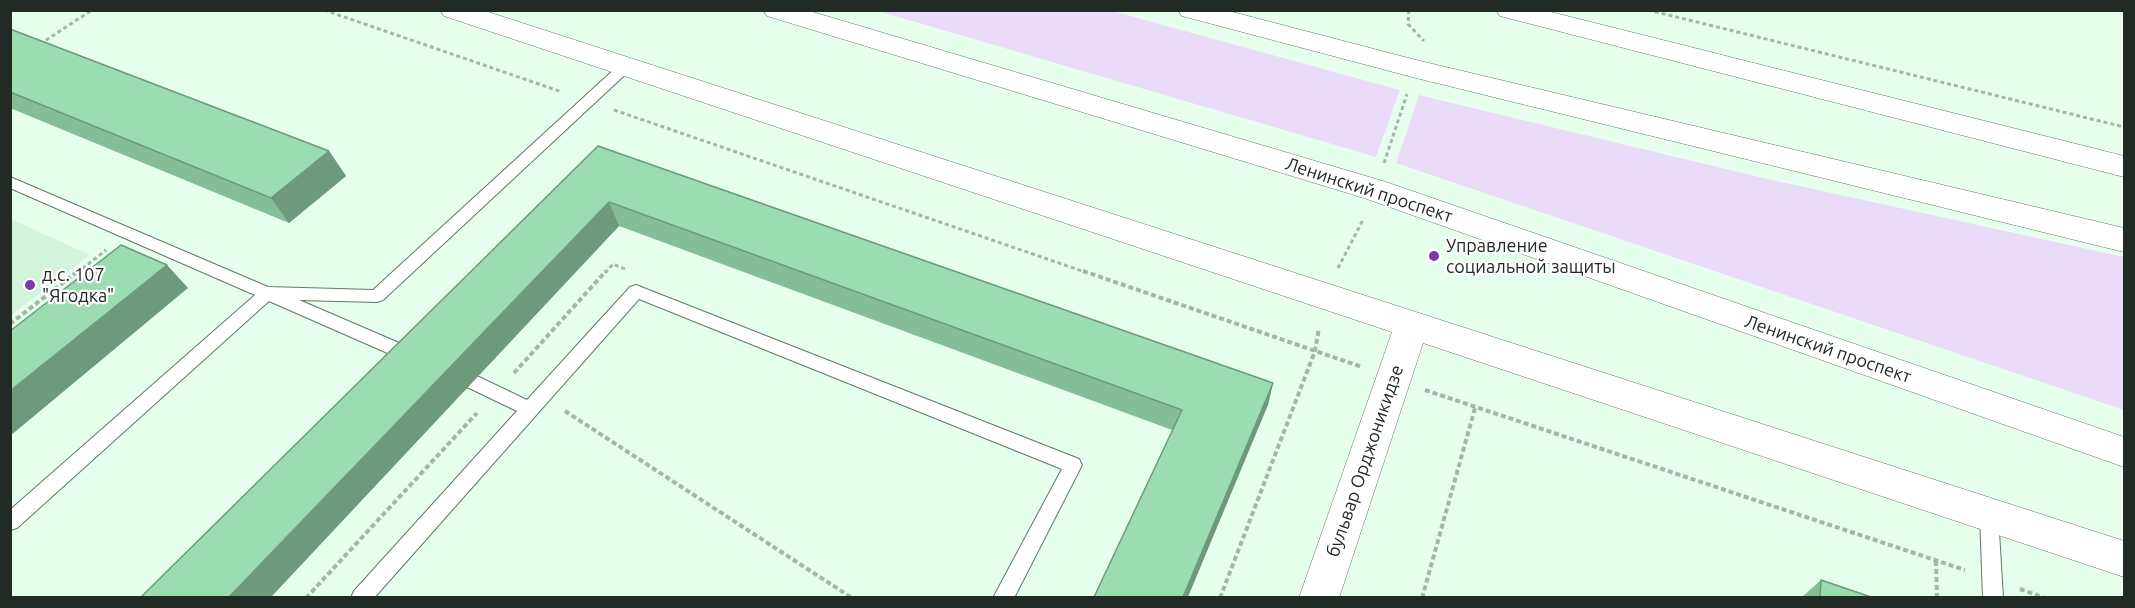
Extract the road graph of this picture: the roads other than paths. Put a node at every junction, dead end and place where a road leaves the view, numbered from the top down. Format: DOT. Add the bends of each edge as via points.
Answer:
graph roads {
  1 [pos="453,10"];
  2 [pos="776,10"];
  3 [pos="1191,10"];
  4 [pos="1509,10"];
  5 [pos="624,68"];
  6 [pos="2124,167"];
  7 [pos="10,182"];
  8 [pos="2124,240"];
  9 [pos="268,293"];
  10 [pos="1412,324"];
  11 [pos="421,360"];
  12 [pos="473,382"];
  13 [pos="536,402"];
  14 [pos="2124,452"];
  15 [pos="1989,515"];
  16 [pos="10,522"];
  17 [pos="2124,559"];
  18 [pos="1993,588"];
  19 [pos="361,597"];
  20 [pos="1003,597"];
  21 [pos="1319,597"];
  1 -- 5 [label="street"];
  2 -- 14 [label="street, Ленинский проспект" via="1375,190"];
  3 -- 8 [label="street" via="1416,69"];
  4 -- 6 [label="street"];
  5 -- 9 [label="lane" via="377,296"];
  5 -- 10 [label="street"];
  7 -- 9 [label="lane"];
  9 -- 11 [label="lane"];
  9 -- 16 [label="lane"];
  10 -- 15 [label="street"];
  10 -- 21 [label="street, бульвар Орджоникидзе"];
  12 -- 13 [label="lane" via="495,393"];
  13 -- 19 [label="lane"];
  13 -- 20 [label="lane" via="636,291 1073,465"];
  15 -- 17 [label="street"];
  15 -- 18 [label="lane"];
}
